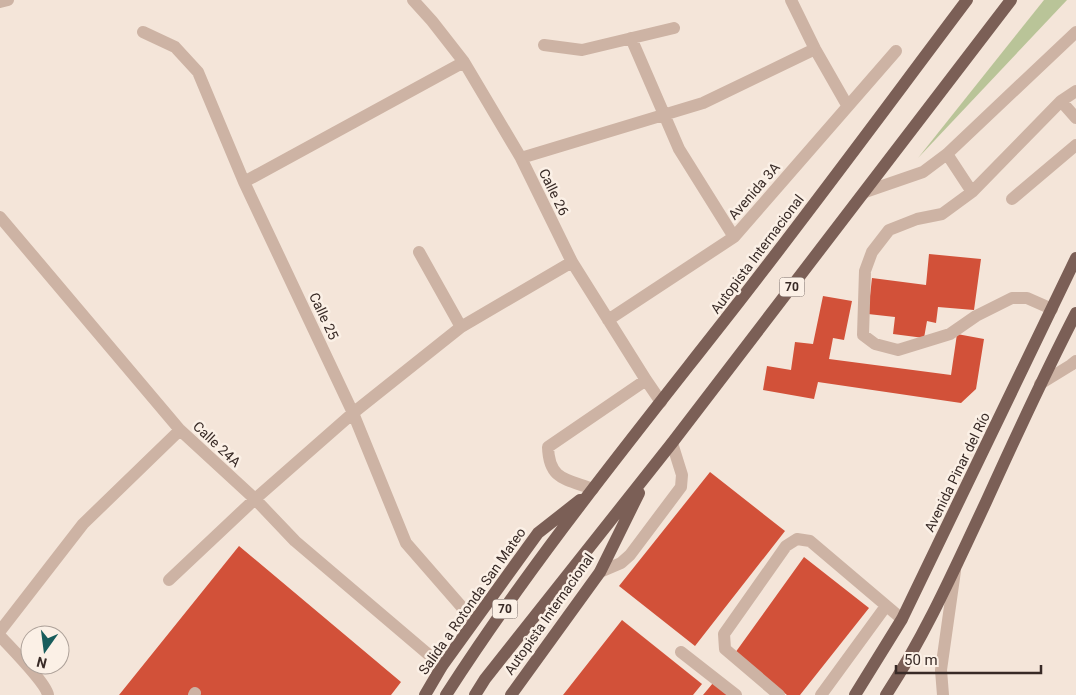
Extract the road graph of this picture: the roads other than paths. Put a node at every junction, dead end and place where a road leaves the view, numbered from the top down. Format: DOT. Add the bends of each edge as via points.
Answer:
graph roads {
  1 [pos="8,0"];
  2 [pos="413,0"];
  3 [pos="791,0"];
  4 [pos="967,0"];
  5 [pos="1011,0"];
  6 [pos="0,2"];
  7 [pos="674,28"];
  8 [pos="143,32"];
  9 [pos="1076,32"];
  10 [pos="631,38"];
  11 [pos="544,45"];
  12 [pos="815,49"];
  13 [pos="896,51"];
  14 [pos="464,62"];
  15 [pos="1076,90"];
  16 [pos="1061,101"];
  17 [pos="847,105"];
  18 [pos="664,116"];
  19 [pos="1076,118"];
  20 [pos="1076,145"];
  21 [pos="947,154"];
  22 [pos="521,158"];
  23 [pos="244,182"];
  24 [pos="865,192"];
  25 [pos="972,192"];
  26 [pos="1012,199"];
  27 [pos="0,217"];
  28 [pos="734,237"];
  29 [pos="419,252"];
  30 [pos="1076,258"];
  31 [pos="572,262"];
  32 [pos="1052,310"];
  33 [pos="1076,313"];
  34 [pos="608,320"];
  35 [pos="461,327"];
  36 [pos="1076,361"];
  37 [pos="646,380"];
  38 [pos="1040,384"];
  39 [pos="661,402"];
  40 [pos="353,413"];
  41 [pos="180,430"];
  42 [pos="672,442"];
  43 [pos="651,468"];
  44 [pos="593,490"];
  45 [pos="255,499"];
  46 [pos="956,567"];
  47 [pos="600,572"];
  48 [pos="169,580"];
  49 [pos="886,606"];
  50 [pos="902,619"];
  51 [pos="474,621"];
  52 [pos="0,631"];
  53 [pos="0,636"];
  54 [pos="681,652"];
  55 [pos="442,666"];
  56 [pos="48,695"];
  57 [pos="425,695"];
  58 [pos="446,695"];
  59 [pos="475,695"];
  60 [pos="511,695"];
  61 [pos="736,695"];
  62 [pos="779,695"];
  63 [pos="821,695"];
  64 [pos="855,695"];
  65 [pos="886,695"];
  66 [pos="943,695"];
  1 -- 6 [label="street"];
  2 -- 14 [label="street, Calle 26"];
  3 -- 12 [label="street"];
  4 -- 39 [label="main road, Autopista Internacional / 70"];
  5 -- 24 [label="main road, Autopista Internacional / 70"];
  7 -- 10 [label="street"];
  8 -- 23 [label="street, Calle 25" via="175,47 198,72"];
  9 -- 21 [label="street"];
  10 -- 11 [label="street" via="582,50"];
  10 -- 18 [label="street"];
  12 -- 17 [label="street"];
  12 -- 18 [label="street" via="702,103"];
  13 -- 17 [label="street, Avenida 3A"];
  14 -- 22 [label="street, Calle 26"];
  14 -- 23 [label="street"];
  15 -- 16 [label="street"];
  16 -- 19 [label="street"];
  16 -- 25 [label="street"];
  17 -- 28 [label="street, Avenida 3A"];
  18 -- 22 [label="street"];
  18 -- 28 [label="street" via="680,150"];
  20 -- 26 [label="street"];
  21 -- 24 [label="street" via="923,172"];
  21 -- 25 [label="street"];
  22 -- 31 [label="street, Calle 26"];
  23 -- 40 [label="street, Calle 25"];
  24 -- 42 [label="main road, Autopista Internacional / 70"];
  25 -- 32 [label="street" via="942,214 889,230 872,252 866,271 863,335 875,344 898,350 950,334 976,316 1012,298 1027,298"];
  27 -- 41 [label="street, Calle 24A"];
  28 -- 34 [label="street, Avenida 3A"];
  29 -- 35 [label="street"];
  30 -- 32 [label="main road, Avenida Pinar del Río"];
  31 -- 34 [label="street, Calle 26"];
  31 -- 35 [label="street"];
  32 -- 50 [label="main road, Avenida Pinar del Río"];
  33 -- 38 [label="main road"];
  34 -- 37 [label="street, Calle 26"];
  35 -- 40 [label="street"];
  36 -- 38 [label="street"];
  37 -- 39 [label="street, Calle 26"];
  37 -- 44 [label="street" via="548,447 548,462 556,474"];
  38 -- 46 [label="main road"];
  39 -- 44 [label="main road, Autopista Internacional / 70"];
  40 -- 45 [label="street"];
  40 -- 51 [label="street, Calle 25" via="406,543"];
  41 -- 45 [label="street, Calle 24A"];
  41 -- 52 [label="street" via="83,524"];
  42 -- 43 [label="main road, Autopista Internacional / 70"];
  42 -- 47 [label="street" via="682,475 681,486 630,555 621,564"];
  43 -- 47 [label="main road, Autopista Internacional"];
  43 -- 59 [label="main road, Autopista Internacional / 70"];
  44 -- 51 [label="main road, Salida a Rotonda San Mateo" via="538,533"];
  44 -- 58 [label="main road, Autopista Internacional / 70"];
  45 -- 48 [label="street"];
  45 -- 55 [label="street, Calle 24A" via="295,541"];
  46 -- 65 [label="main road" via="926,628"];
  46 -- 66 [label="street" via="941,670"];
  47 -- 60 [label="main road, Autopista Internacional"];
  49 -- 50 [label="street"];
  49 -- 62 [label="street" via="810,541 797,538 786,546 724,634 725,649"];
  49 -- 63 [label="street"];
  50 -- 64 [label="main road, Avenida Pinar del Río"];
  51 -- 55 [label="main road, Salida a Rotonda San Mateo"];
  53 -- 56 [label="street" via="42,683"];
  54 -- 61 [label="street"];
  55 -- 57 [label="main road, Salida a Rotonda San Mateo"];
}
